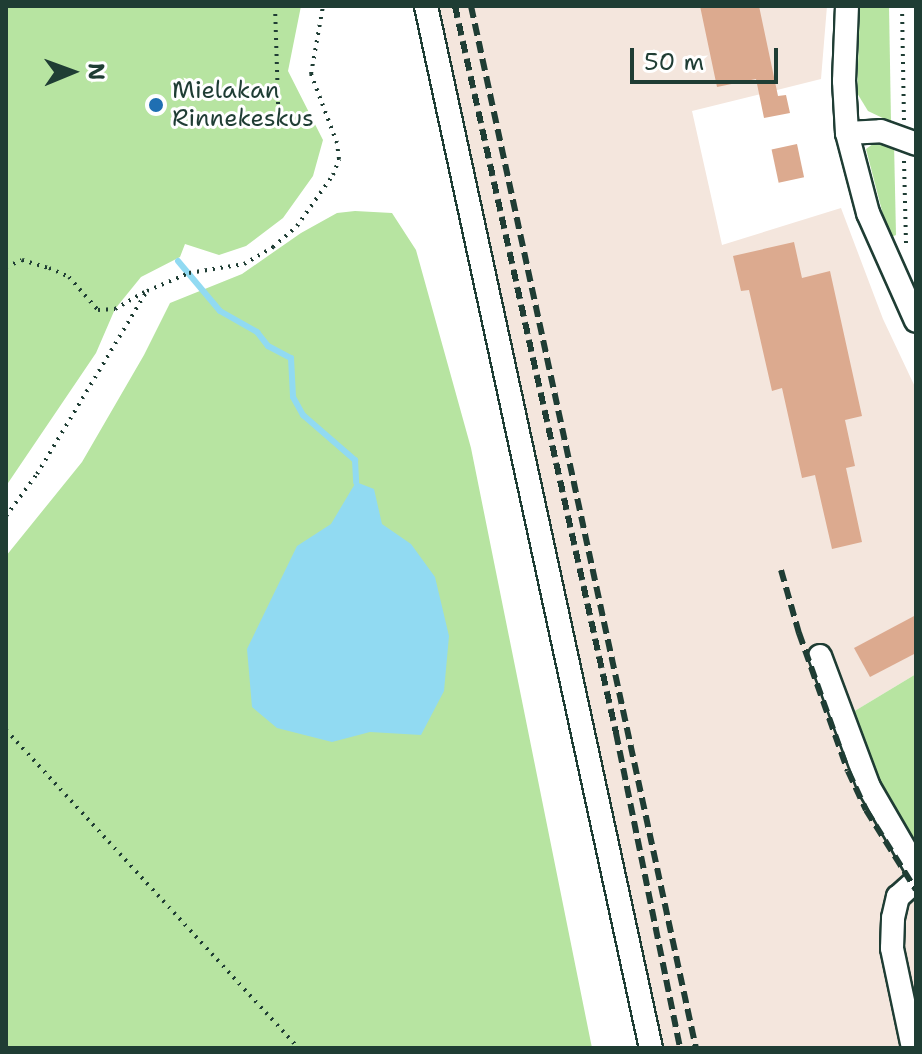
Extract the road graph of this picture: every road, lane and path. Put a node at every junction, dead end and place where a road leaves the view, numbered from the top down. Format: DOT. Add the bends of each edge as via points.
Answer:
graph roads {
  1 [pos="275,6"];
  2 [pos="323,6"];
  3 [pos="426,6"];
  4 [pos="847,6"];
  5 [pos="278,104"];
  6 [pos="847,133"];
  7 [pos="916,144"];
  8 [pos="6,267"];
  9 [pos="147,291"];
  10 [pos="916,321"];
  11 [pos="6,516"];
  12 [pos="820,656"];
  13 [pos="6,730"];
  14 [pos="916,868"];
  15 [pos="916,881"];
  16 [pos="298,1048"];
  17 [pos="651,1048"];
  18 [pos="913,1048"];
  1 -- 5 [label="path"];
  2 -- 9 [label="path" via="311,74 337,143 333,175 297,226 273,247 244,264 189,273"];
  3 -- 17 [label="street"];
  4 -- 6 [label="street"];
  6 -- 7 [label="street" via="881,131"];
  6 -- 10 [label="street" via="868,213"];
  8 -- 9 [label="path" via="22,260 69,277 98,310 115,309"];
  9 -- 11 [label="path"];
  12 -- 14 [label="street" via="869,787"];
  13 -- 16 [label="path"];
  15 -- 18 [label="street" via="898,897 892,933"];
}
